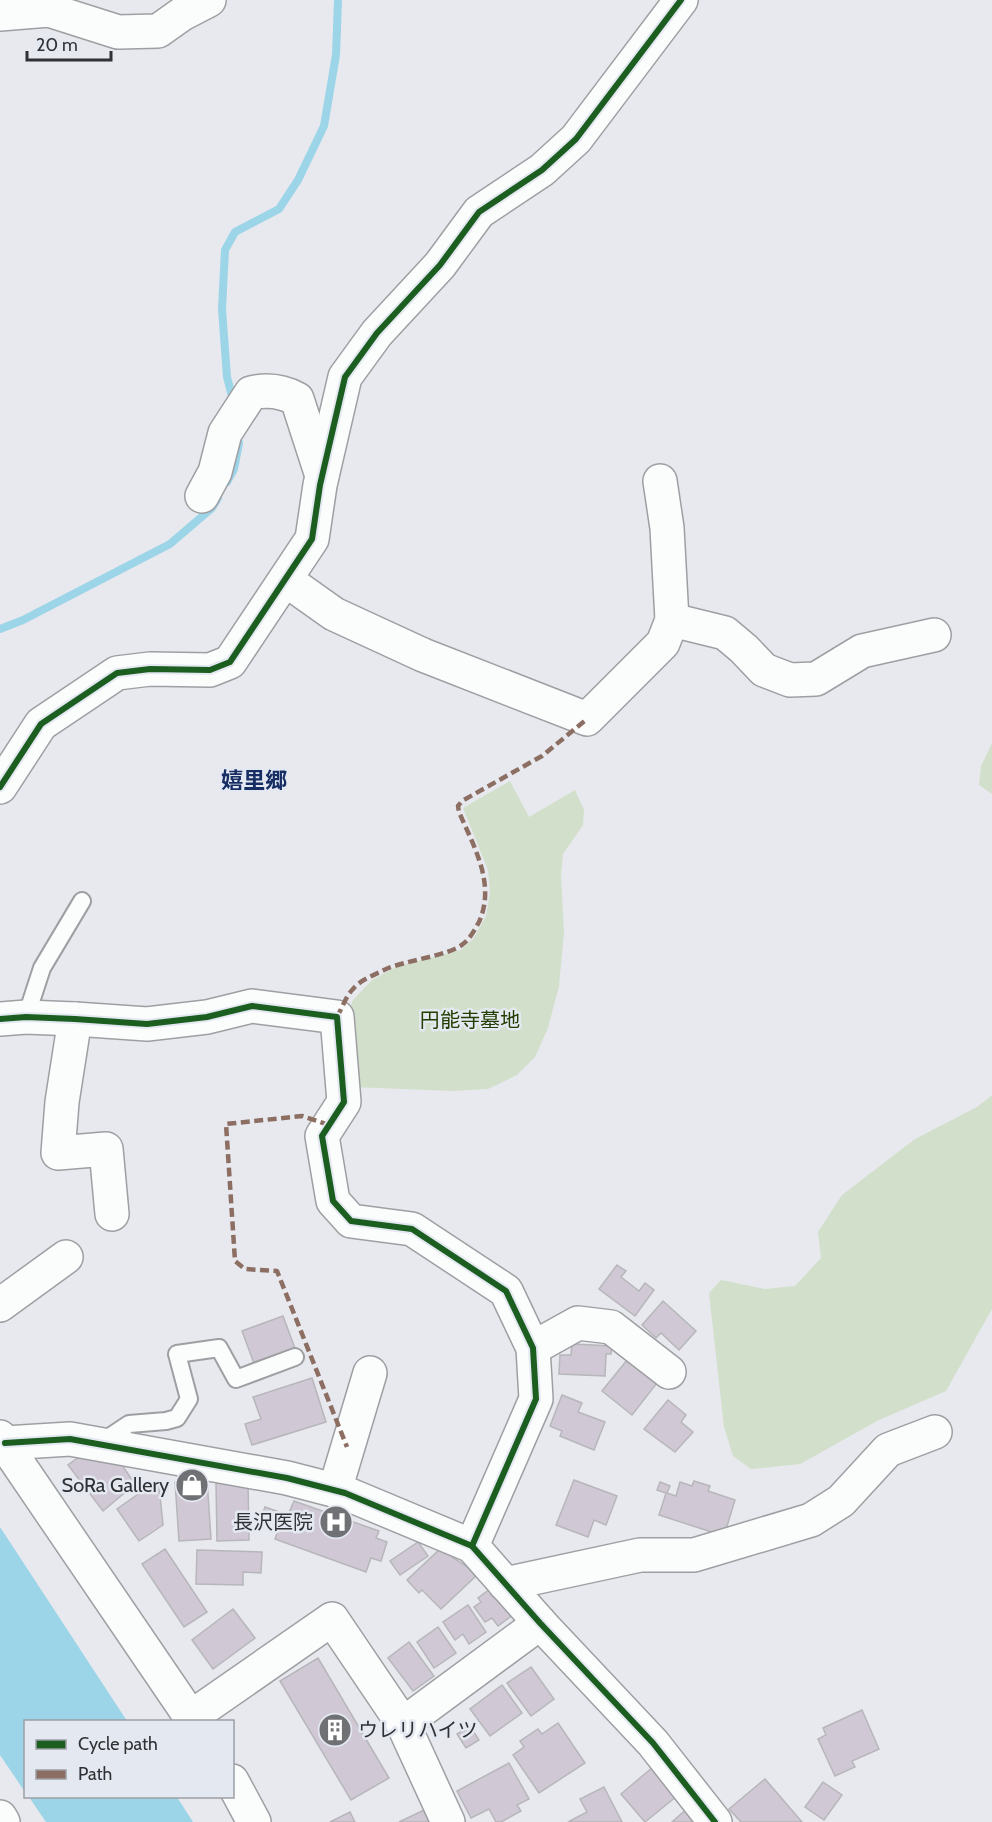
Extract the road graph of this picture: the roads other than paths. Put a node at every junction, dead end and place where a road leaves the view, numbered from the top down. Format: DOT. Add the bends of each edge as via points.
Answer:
graph roads {
  1 [pos="94,0"];
  2 [pos="681,0"];
  3 [pos="195,7"];
  4 [pos="0,14"];
  5 [pos="322,478"];
  6 [pos="660,481"];
  7 [pos="202,496"];
  8 [pos="286,580"];
  9 [pos="672,620"];
  10 [pos="934,635"];
  11 [pos="0,787"];
  12 [pos="82,901"];
  13 [pos="13,1018"];
  14 [pos="75,1019"];
  15 [pos="112,1214"];
  16 [pos="66,1257"];
  17 [pos="0,1305"];
  18 [pos="533,1348"];
  19 [pos="294,1357"];
  20 [pos="669,1372"];
  21 [pos="369,1373"];
  22 [pos="935,1432"];
  23 [pos="2,1440"];
  24 [pos="98,1444"];
  25 [pos="335,1490"];
  26 [pos="472,1546"];
  27 [pos="505,1584"];
  28 [pos="540,1623"];
  29 [pos="192,1719"];
  30 [pos="403,1724"];
  31 [pos="234,1785"];
  32 [pos="0,1817"];
  33 [pos="3,1822"];
  34 [pos="254,1822"];
  35 [pos="448,1822"];
  36 [pos="715,1822"];
  1 -- 3 [label="street" via="116,10"];
  2 -- 5 [label="street" via="576,139 542,170 479,212 440,265 377,333 345,377"];
  3 -- 4 [label="street" via="158,31 118,32 49,10"];
  5 -- 7 [label="street" via="297,399 262,390 251,393 225,433 215,472"];
  5 -- 8 [label="street" via="312,539"];
  6 -- 9 [label="street"];
  8 -- 9 [label="street" via="334,614 423,655 587,719 663,643"];
  8 -- 11 [label="street" via="230,662 210,670 117,673 41,724"];
  9 -- 10 [label="street" via="725,633 764,670 790,680 816,679 862,651"];
  12 -- 13 [label="lane"];
  13 -- 14 [label="street"];
  14 -- 15 [label="street" via="58,1153 106,1149"];
  14 -- 18 [label="street" via="147,1024 207,1017 252,1006 337,1017 344,1102 322,1136 333,1201 351,1221 412,1229 506,1291"];
  16 -- 17 [label="street"];
  18 -- 20 [label="street" via="578,1323 611,1327"];
  18 -- 26 [label="street" via="536,1399"];
  19 -- 24 [label="lane" via="236,1379 219,1348 177,1354 189,1399 177,1418 129,1424"];
  21 -- 25 [label="street"];
  22 -- 27 [label="street" via="888,1450 841,1501 811,1520 694,1555 640,1555"];
  23 -- 24 [label="street" via="70,1439"];
  23 -- 29 [label="street"];
  24 -- 25 [label="street"];
  25 -- 26 [label="street"];
  26 -- 27 [label="street"];
  27 -- 28 [label="street"];
  28 -- 30 [label="street"];
  28 -- 36 [label="street" via="653,1743"];
  29 -- 30 [label="street" via="332,1619"];
  30 -- 35 [label="street"];
  31 -- 34 [label="street"];
  32 -- 33 [label="street"];
}
